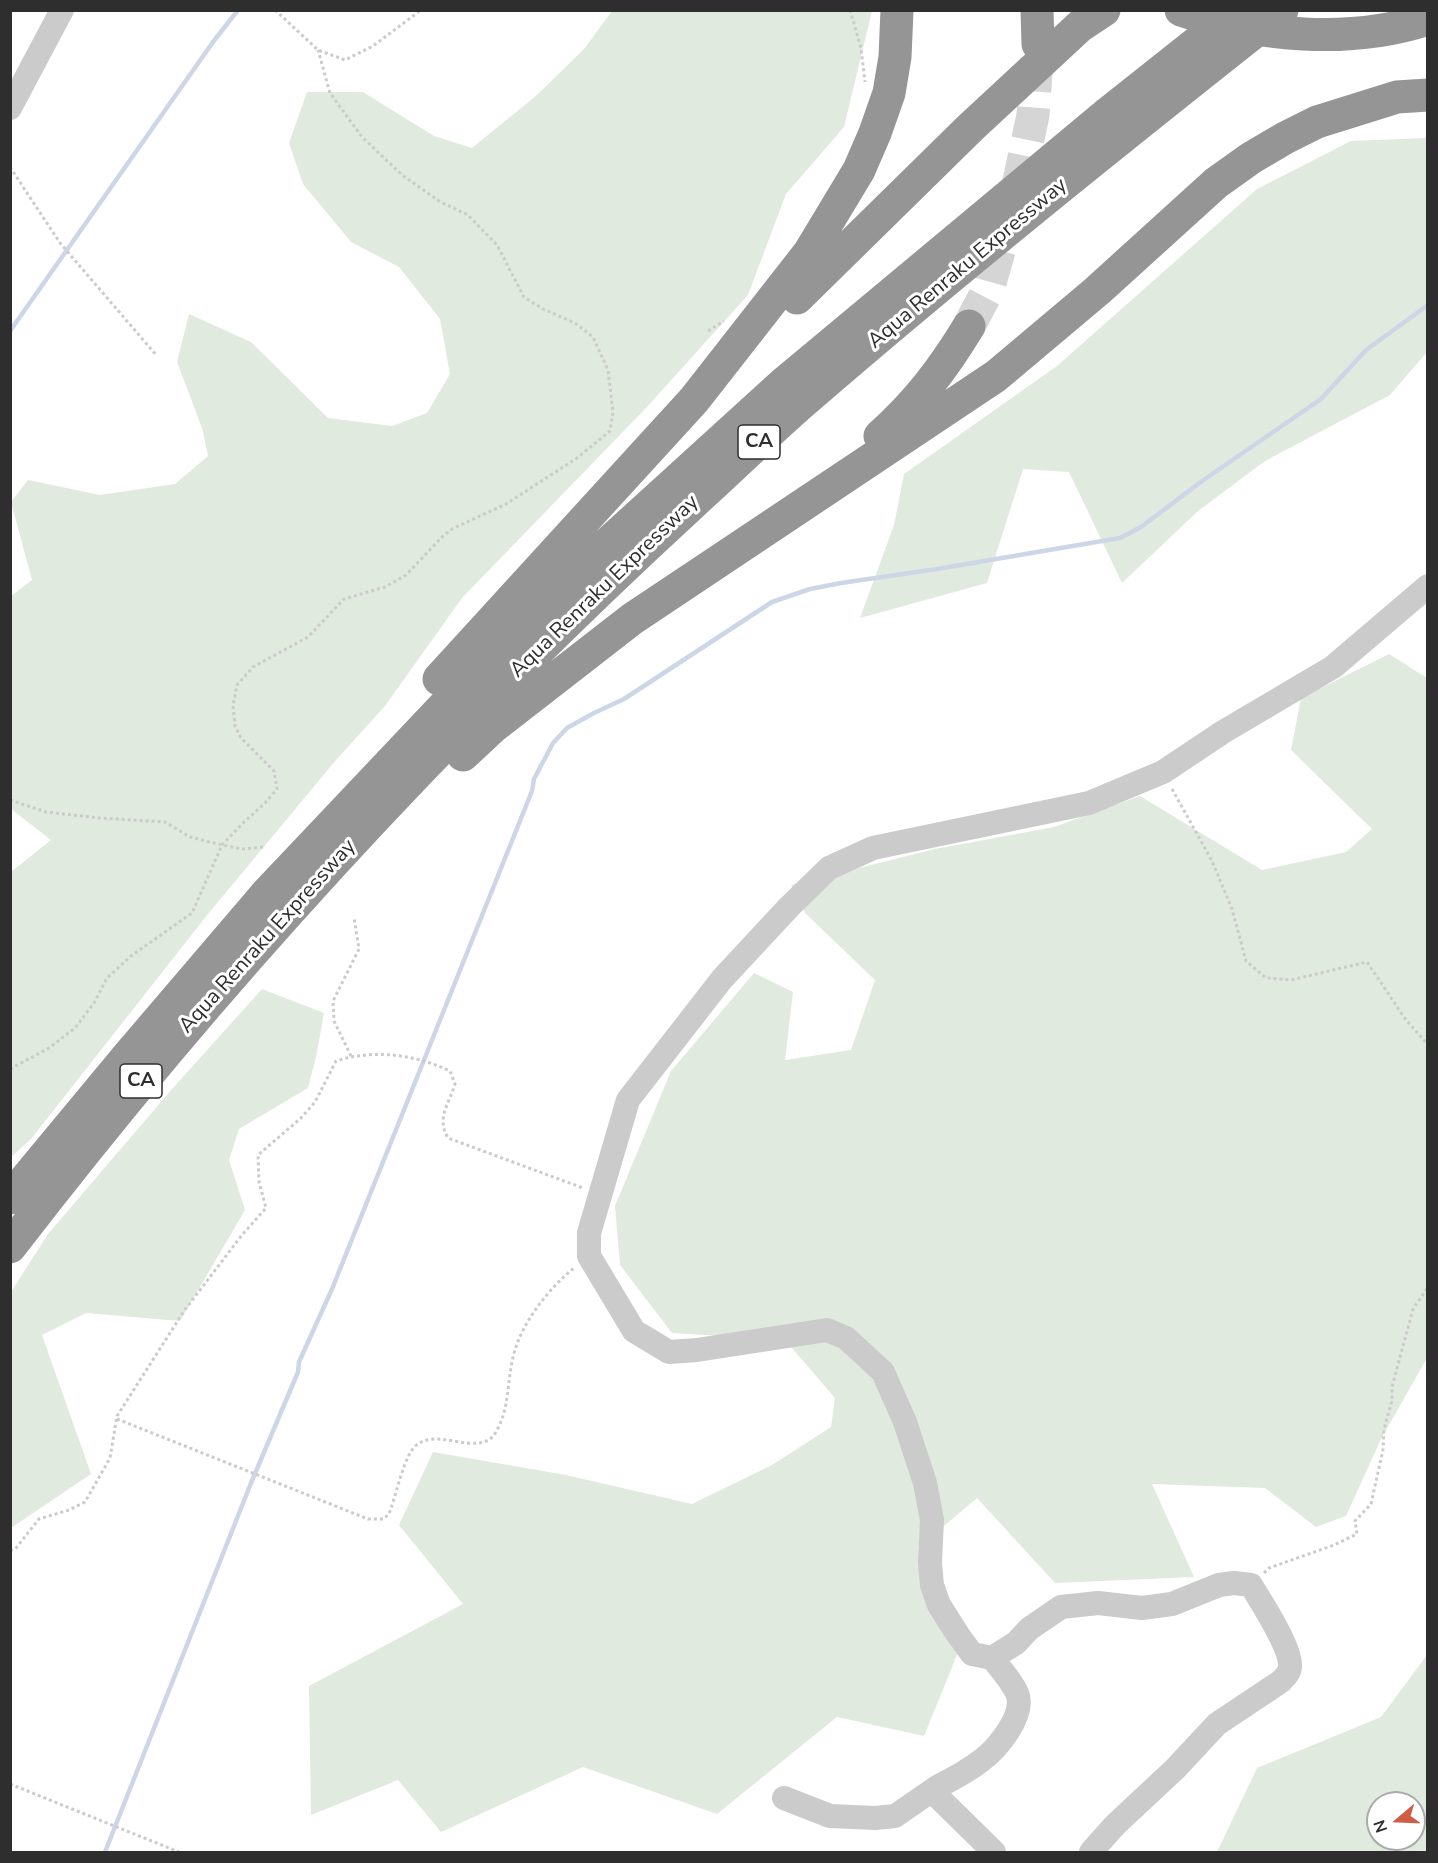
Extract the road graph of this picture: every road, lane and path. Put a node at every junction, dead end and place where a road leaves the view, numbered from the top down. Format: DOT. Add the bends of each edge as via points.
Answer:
graph roads {
  1 [pos="62,10"];
  2 [pos="275,10"];
  3 [pos="421,10"];
  4 [pos="850,10"];
  5 [pos="897,10"];
  6 [pos="1037,10"];
  7 [pos="1104,10"];
  8 [pos="1181,10"];
  9 [pos="1238,10"];
  10 [pos="1282,10"];
  11 [pos="1428,19"];
  12 [pos="1038,44"];
  13 [pos="318,50"];
  14 [pos="866,86"];
  15 [pos="1428,95"];
  16 [pos="10,108"];
  17 [pos="10,167"];
  18 [pos="728,318"];
  19 [pos="969,326"];
  20 [pos="708,331"];
  21 [pos="157,356"];
  22 [pos="694,400"];
  23 [pos="782,520"];
  24 [pos="1428,586"];
  25 [pos="1163,772"];
  26 [pos="10,800"];
  27 [pos="222,845"];
  28 [pos="264,848"];
  29 [pos="270,912"];
  30 [pos="354,917"];
  31 [pos="1428,1045"];
  32 [pos="351,1056"];
  33 [pos="135,1068"];
  34 [pos="10,1069"];
  35 [pos="599,1194"];
  36 [pos="10,1198"];
  37 [pos="10,1247"];
  38 [pos="589,1256"];
  39 [pos="1428,1287"];
  40 [pos="117,1419"];
  41 [pos="10,1551"];
  42 [pos="1251,1585"];
  43 [pos="992,1658"];
  44 [pos="10,1784"];
  45 [pos="938,1787"];
  46 [pos="784,1798"];
  47 [pos="179,1852"];
  48 [pos="994,1852"];
  49 [pos="1091,1852"];
  1 -- 16 [label="street"];
  2 -- 13 [label="path"];
  3 -- 13 [label="path" via="373,46 345,60"];
  4 -- 14 [label="path"];
  5 -- 22 [label="highway" via="889,93 859,170 809,253"];
  6 -- 12 [label="highway"];
  7 -- 22 [label="highway" via="1080,26 970,128 813,280 734,369"];
  8 -- 11 [label="highway, bridge" via="1213,21 1297,34 1386,30"];
  9 -- 29 [label="highway, Aqua Renraku Expressway / CA" via="783,384 606,546 482,666"];
  10 -- 29 [label="highway, Aqua Renraku Expressway / CA" via="1123,135 802,403 627,564"];
  13 -- 27 [label="path" via="330,93 362,137 402,175 439,201 468,215 497,245 524,297 575,323 593,337 608,370 613,412 610,431 577,458 506,504 453,529 406,575 385,587 344,599 308,637 253,667 237,685 235,726 241,738 274,771 277,789"];
  15 -- 23 [label="highway" via="1397,98 1317,122 1251,158 1216,183 996,376"];
  17 -- 21 [label="path" via="60,243"];
  18 -- 20 [label="path"];
  19 -- 23 [label="highway" via="950,358 908,412"];
  22 -- 33 [label="highway" via="366,764 256,879"];
  23 -- 33 [label="highway" via="632,619 492,727 411,804 222,1003"];
  24 -- 25 [label="street" via="1333,667"];
  25 -- 31 [label="path" via="1212,861 1232,909 1246,961 1266,978 1291,980 1367,962"];
  25 -- 35 [label="street" via="1089,803 873,848 829,868 722,979 628,1100"];
  26 -- 27 [label="path" via="46,812 165,822 190,837"];
  27 -- 28 [label="path"];
  27 -- 34 [label="path" via="192,913 107,978 75,1028 49,1048"];
  29 -- 33 [label="highway, Aqua Renraku Expressway / CA"];
  30 -- 32 [label="path" via="359,949 333,1001 334,1021"];
  32 -- 35 [label="path" via="393,1054 450,1071 455,1084 442,1129 448,1138"];
  32 -- 40 [label="path" via="336,1061 315,1102 258,1155 259,1182 267,1208 184,1311"];
  33 -- 36 [label="highway, Aqua Renraku Expressway / CA"];
  33 -- 37 [label="highway, Aqua Renraku Expressway / CA"];
  35 -- 38 [label="street" via="589,1233"];
  38 -- 40 [label="path" via="544,1298 519,1338 512,1359 507,1406 495,1434 486,1442 473,1444 434,1438 419,1443 410,1453 389,1514 382,1520 368,1519"];
  38 -- 43 [label="street" via="634,1331 669,1352 826,1330 846,1338 883,1372 925,1483 932,1520 932,1585 939,1605 972,1654"];
  39 -- 42 [label="path" via="1413,1309 1392,1387 1376,1486 1371,1504 1355,1521 1357,1534 1269,1568"];
  40 -- 41 [label="path" via="110,1458 85,1502 39,1519"];
  42 -- 43 [label="street" via="1219,1585 1172,1604 1142,1608 1098,1603 1061,1607"];
  42 -- 49 [label="street" via="1288,1655 1288,1674 1217,1724"];
  43 -- 45 [label="street" via="1017,1693 1019,1708 1007,1733 984,1759"];
  44 -- 47 [label="path"];
  45 -- 46 [label="street" via="895,1816 875,1818 830,1816"];
  45 -- 48 [label="street" via="939,1798"];
}
